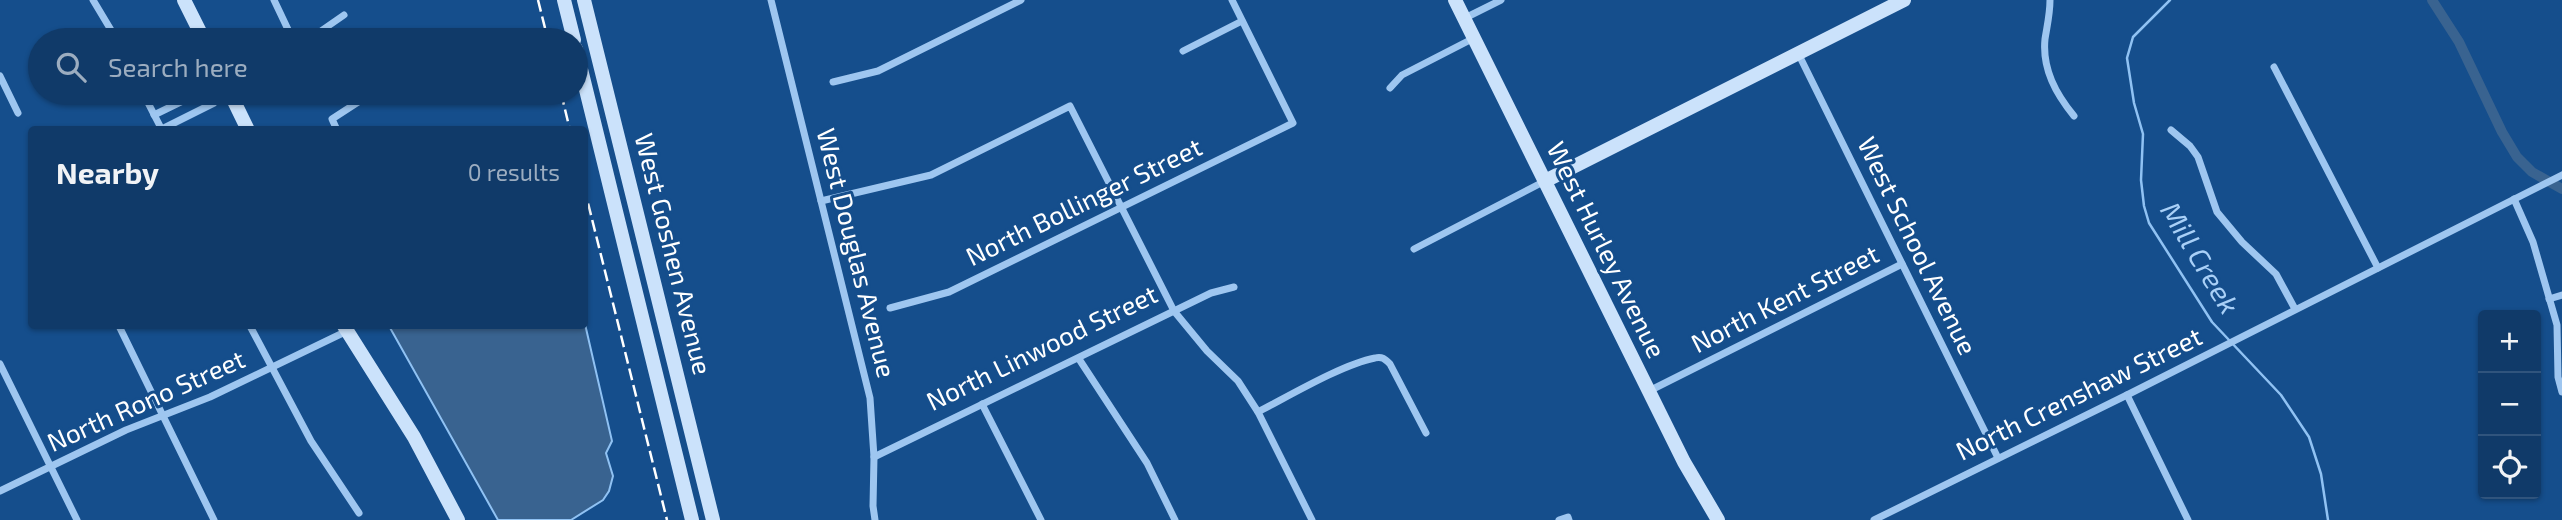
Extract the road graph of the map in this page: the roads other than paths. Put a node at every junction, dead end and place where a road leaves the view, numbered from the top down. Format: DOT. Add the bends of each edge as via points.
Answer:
graph roads {
  1 [pos="93,0"];
  2 [pos="184,0"];
  3 [pos="274,0"];
  4 [pos="564,0"];
  5 [pos="584,0"];
  6 [pos="771,0"];
  7 [pos="1021,0"];
  8 [pos="1232,0"];
  9 [pos="1455,0"];
  10 [pos="1501,0"];
  11 [pos="1904,0"];
  12 [pos="2050,0"];
  13 [pos="344,15"];
  14 [pos="1464,19"];
  15 [pos="1242,21"];
  16 [pos="110,28"];
  17 [pos="198,28"];
  18 [pos="287,28"];
  19 [pos="325,28"];
  20 [pos="571,28"];
  21 [pos="1474,38"];
  22 [pos="1183,51"];
  23 [pos="1798,53"];
  24 [pos="2274,67"];
  25 [pos="0,76"];
  26 [pos="832,82"];
  27 [pos="1390,88"];
  28 [pos="588,98"];
  29 [pos="149,105"];
  30 [pos="175,105"];
  31 [pos="211,105"];
  32 [pos="236,105"];
  33 [pos="354,105"];
  34 [pos="18,113"];
  35 [pos="154,115"];
  36 [pos="2074,116"];
  37 [pos="160,126"];
  38 [pos="168,126"];
  39 [pos="246,126"];
  40 [pos="335,126"];
  41 [pos="2171,130"];
  42 [pos="2559,177"];
  43 [pos="1545,181"];
  44 [pos="2514,199"];
  45 [pos="821,201"];
  46 [pos="1122,207"];
  47 [pos="624,243"];
  48 [pos="1414,249"];
  49 [pos="1902,264"];
  50 [pos="2378,268"];
  51 [pos="1234,287"];
  52 [pos="2562,295"];
  53 [pos="2549,299"];
  54 [pos="890,308"];
  55 [pos="2295,309"];
  56 [pos="1174,311"];
  57 [pos="120,329"];
  58 [pos="252,329"];
  59 [pos="344,329"];
  60 [pos="347,329"];
  61 [pos="671,351"];
  62 [pos="1079,359"];
  63 [pos="0,364"];
  64 [pos="271,368"];
  65 [pos="1649,391"];
  66 [pos="2562,392"];
  67 [pos="2127,395"];
  68 [pos="982,404"];
  69 [pos="1258,412"];
  70 [pos="164,416"];
  71 [pos="1426,433"];
  72 [pos="874,457"];
  73 [pos="1998,458"];
  74 [pos="51,466"];
  75 [pos="0,491"];
  76 [pos="359,513"];
  77 [pos="1569,519"];
  78 [pos="77,520"];
  79 [pos="214,520"];
  80 [pos="458,520"];
  81 [pos="692,520"];
  82 [pos="713,520"];
  83 [pos="875,520"];
  84 [pos="1041,520"];
  85 [pos="1175,520"];
  86 [pos="1312,520"];
  87 [pos="1559,520"];
  88 [pos="1718,520"];
  89 [pos="1874,520"];
  90 [pos="2188,520"];
  1 -- 16 [label="street"];
  2 -- 17 [label="street"];
  3 -- 18 [label="street"];
  4 -- 20 [label="street"];
  5 -- 61 [label="street, West Goshen Avenue"];
  6 -- 45 [label="street, West Douglas Avenue"];
  7 -- 26 [label="street" via="878,71"];
  8 -- 15 [label="street"];
  9 -- 14 [label="street, West Hurley Avenue"];
  10 -- 14 [label="street"];
  11 -- 23 [label="street"];
  12 -- 36 [label="street" via="2045,40 2049,73"];
  13 -- 19 [label="street"];
  14 -- 21 [label="street, West Hurley Avenue"];
  15 -- 22 [label="street"];
  15 -- 46 [label="street, North Bollinger Street" via="1293,123"];
  21 -- 27 [label="street" via="1402,75"];
  21 -- 43 [label="street, West Hurley Avenue"];
  23 -- 43 [label="street"];
  23 -- 49 [label="street, West School Avenue"];
  24 -- 50 [label="street"];
  25 -- 34 [label="street"];
  28 -- 47 [label="street, West Goshen Avenue"];
  29 -- 35 [label="street"];
  30 -- 35 [label="street"];
  31 -- 38 [label="street"];
  32 -- 39 [label="street"];
  33 -- 40 [label="street" via="332,119"];
  35 -- 37 [label="street"];
  41 -- 55 [label="street" via="2198,157 2217,212 2276,274"];
  42 -- 44 [label="street, North Crenshaw Street"];
  43 -- 48 [label="street"];
  43 -- 65 [label="street, West Hurley Avenue"];
  44 -- 50 [label="street, North Crenshaw Street"];
  44 -- 53 [label="street" via="2533,242"];
  45 -- 46 [label="street" via="931,175 1070,106"];
  45 -- 72 [label="street, West Douglas Avenue" via="870,398"];
  46 -- 54 [label="street, North Bollinger Street" via="949,292"];
  46 -- 56 [label="street"];
  47 -- 61 [label="street" via="632,250 640,273 652,326 660,343"];
  47 -- 81 [label="street, West Goshen Avenue"];
  49 -- 65 [label="street, North Kent Street"];
  49 -- 73 [label="street, West School Avenue"];
  50 -- 55 [label="street, North Crenshaw Street"];
  51 -- 56 [label="street, North Linwood Street"];
  52 -- 53 [label="street"];
  53 -- 66 [label="street" via="2557,325"];
  55 -- 67 [label="street, North Crenshaw Street"];
  56 -- 62 [label="street, North Linwood Street"];
  56 -- 69 [label="street" via="1238,381"];
  57 -- 70 [label="street"];
  58 -- 64 [label="street"];
  59 -- 64 [label="street, North Rono Street"];
  60 -- 80 [label="street" via="414,437"];
  61 -- 82 [label="street, West Goshen Avenue"];
  62 -- 68 [label="street, North Linwood Street"];
  62 -- 85 [label="street" via="1147,463"];
  63 -- 74 [label="street"];
  64 -- 70 [label="street, North Rono Street"];
  64 -- 76 [label="street" via="311,441"];
  65 -- 88 [label="street, West Hurley Avenue"];
  67 -- 73 [label="street, North Crenshaw Street"];
  67 -- 90 [label="street"];
  68 -- 72 [label="street, North Linwood Street"];
  68 -- 84 [label="street"];
  69 -- 71 [label="street" via="1377,357 1390,364"];
  69 -- 86 [label="street"];
  70 -- 74 [label="street, North Rono Street"];
  70 -- 79 [label="street"];
  72 -- 83 [label="street, West Douglas Avenue"];
  73 -- 89 [label="street, North Crenshaw Street"];
  74 -- 75 [label="street, North Rono Street"];
  74 -- 78 [label="street"];
  77 -- 87 [label="street"];
}
